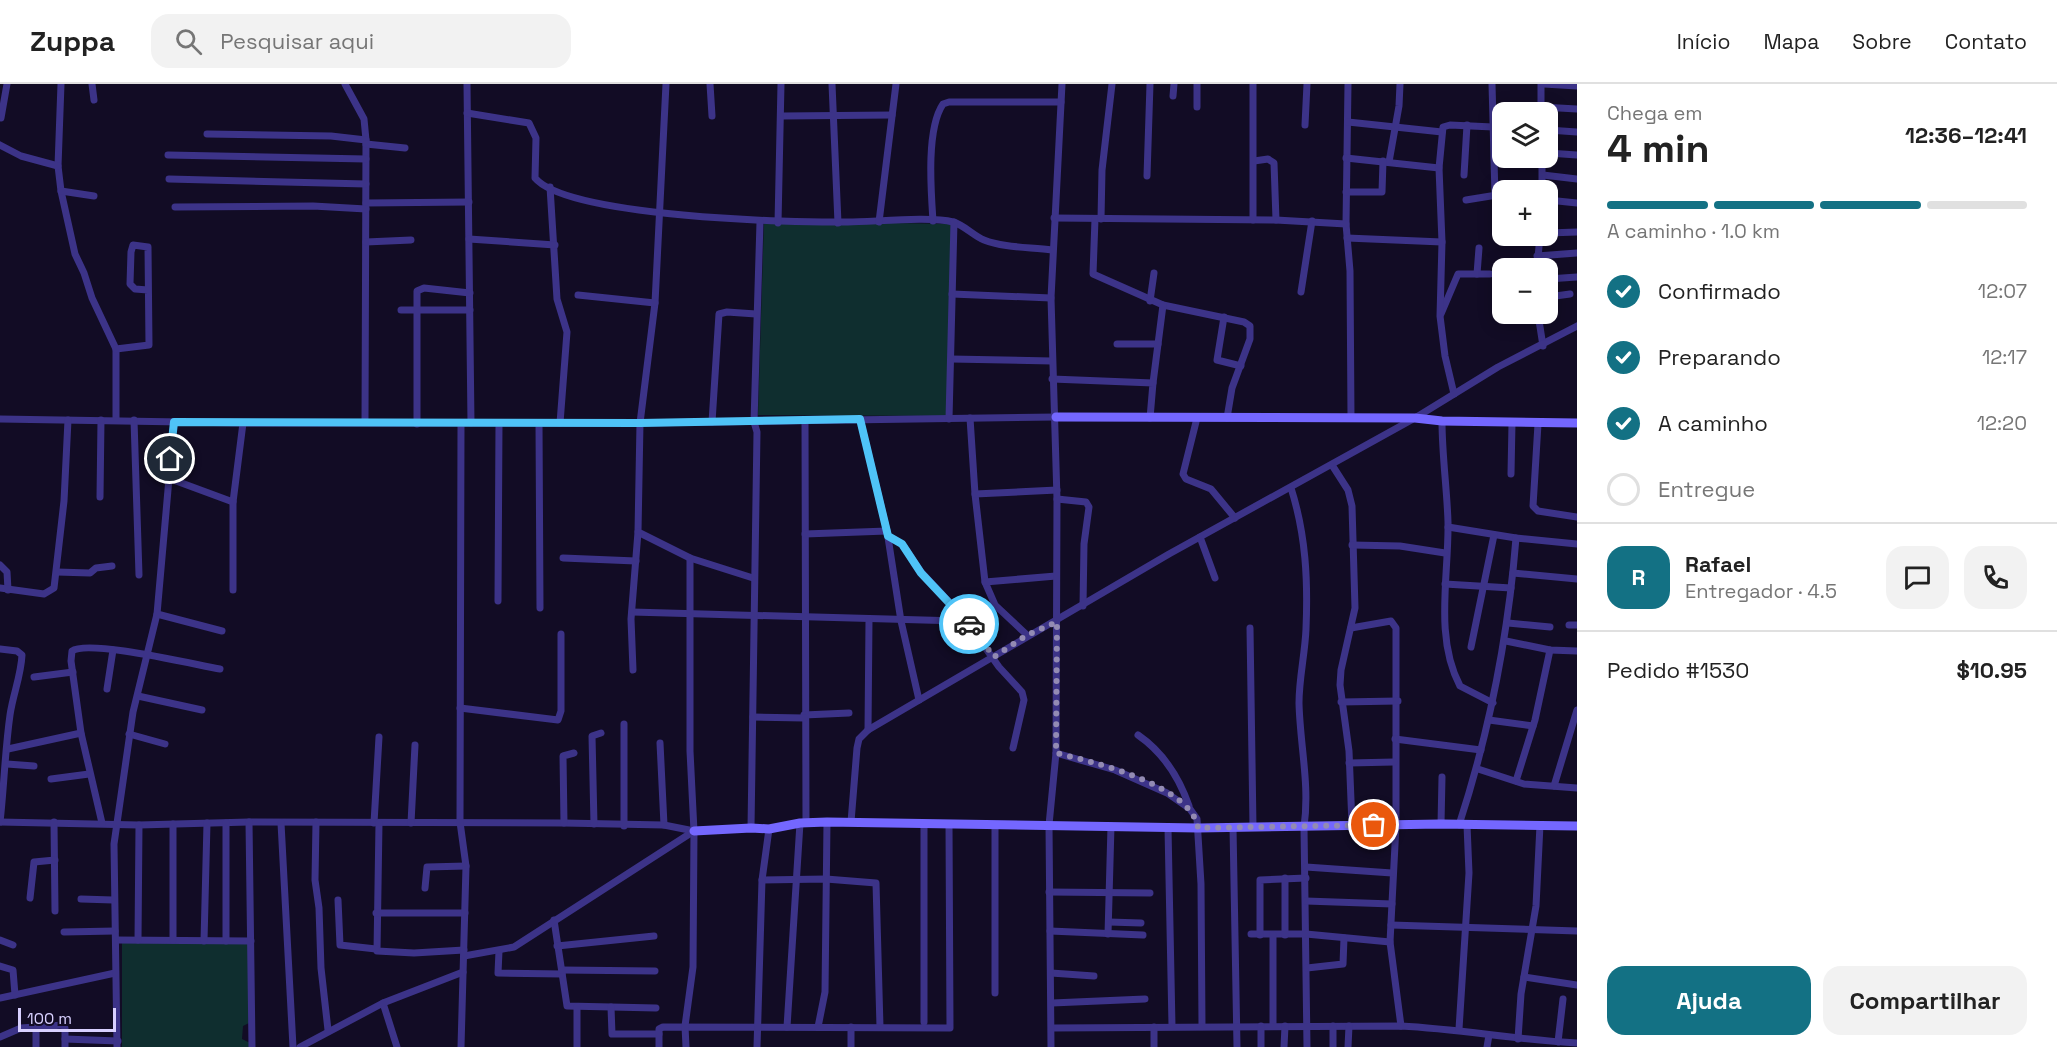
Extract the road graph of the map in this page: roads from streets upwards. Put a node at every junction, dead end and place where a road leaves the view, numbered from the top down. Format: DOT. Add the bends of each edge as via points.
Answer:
graph roads {
  1 [pos="7,84"];
  2 [pos="61,84"];
  3 [pos="92,84"];
  4 [pos="345,84"];
  5 [pos="467,84"];
  6 [pos="666,84"];
  7 [pos="710,84"];
  8 [pos="781,84"];
  9 [pos="832,84"];
  10 [pos="896,84"];
  11 [pos="1062,84"];
  12 [pos="1112,84"];
  13 [pos="1150,84"];
  14 [pos="1173,84"];
  15 [pos="1197,84"];
  16 [pos="1253,84"];
  17 [pos="1307,84"];
  18 [pos="1348,84"];
  19 [pos="1400,84"];
  20 [pos="1492,84"];
  21 [pos="1542,84"];
  22 [pos="1577,86"];
  23 [pos="1173,96"];
  24 [pos="94,100"];
  25 [pos="1061,102"];
  26 [pos="1492,102"];
  27 [pos="1541,102"];
  28 [pos="1197,107"];
  29 [pos="1577,109"];
  30 [pos="1558,110"];
  31 [pos="467,113"];
  32 [pos="892,115"];
  33 [pos="712,116"];
  34 [pos="782,116"];
  35 [pos="833,116"];
  36 [pos="1,118"];
  37 [pos="1348,122"];
  38 [pos="1305,125"];
  39 [pos="1467,125"];
  40 [pos="1394,127"];
  41 [pos="1492,127"];
  42 [pos="1558,131"];
  43 [pos="1442,132"];
  44 [pos="1577,132"];
  45 [pos="207,134"];
  46 [pos="366,142"];
  47 [pos="0,145"];
  48 [pos="405,148"];
  49 [pos="1558,153"];
  50 [pos="1577,154"];
  51 [pos="168,155"];
  52 [pos="1347,158"];
  53 [pos="366,159"];
  54 [pos="1254,160"];
  55 [pos="1386,162"];
  56 [pos="58,166"];
  57 [pos="1439,168"];
  58 [pos="1543,168"];
  59 [pos="1464,174"];
  60 [pos="1543,175"];
  61 [pos="1147,176"];
  62 [pos="169,179"];
  63 [pos="1577,179"];
  64 [pos="1543,180"];
  65 [pos="366,184"];
  66 [pos="550,187"];
  67 [pos="61,191"];
  68 [pos="1346,192"];
  69 [pos="94,196"];
  70 [pos="1492,196"];
  71 [pos="1466,200"];
  72 [pos="1558,201"];
  73 [pos="469,202"];
  74 [pos="1577,203"];
  75 [pos="366,206"];
  76 [pos="175,207"];
  77 [pos="660,213"];
  78 [pos="1054,218"];
  79 [pos="1098,219"];
  80 [pos="1252,220"];
  81 [pos="1276,220"];
  82 [pos="933,221"];
  83 [pos="1312,221"];
  84 [pos="760,222"];
  85 [pos="838,222"];
  86 [pos="879,222"];
  87 [pos="954,222"];
  88 [pos="778,223"];
  89 [pos="1346,224"];
  90 [pos="1577,232"];
  91 [pos="1558,233"];
  92 [pos="1347,238"];
  93 [pos="469,239"];
  94 [pos="411,240"];
  95 [pos="366,242"];
  96 [pos="1442,242"];
  97 [pos="555,245"];
  98 [pos="1538,246"];
  99 [pos="1479,248"];
  100 [pos="1052,250"];
  101 [pos="1577,253"];
  102 [pos="1537,256"];
  103 [pos="1154,273"];
  104 [pos="1477,274"];
  105 [pos="1490,274"];
  106 [pos="1577,277"];
  107 [pos="1558,278"];
  108 [pos="148,290"];
  109 [pos="1301,291"];
  110 [pos="470,293"];
  111 [pos="951,294"];
  112 [pos="1570,294"];
  113 [pos="578,295"];
  114 [pos="1558,296"];
  115 [pos="1051,298"];
  116 [pos="1150,300"];
  117 [pos="655,303"];
  118 [pos="1162,305"];
  119 [pos="401,310"];
  120 [pos="416,310"];
  121 [pos="470,310"];
  122 [pos="756,314"];
  123 [pos="1440,316"];
  124 [pos="1224,317"];
  125 [pos="1540,324"];
  126 [pos="1577,326"];
  127 [pos="1117,344"];
  128 [pos="1158,344"];
  129 [pos="1543,346"];
  130 [pos="116,348"];
  131 [pos="951,359"];
  132 [pos="1052,361"];
  133 [pos="1241,366"];
  134 [pos="1052,379"];
  135 [pos="1154,383"];
  136 [pos="1454,394"];
  137 [pos="1056,417"];
  138 [pos="970,418"];
  139 [pos="1150,418"];
  140 [pos="1197,418"];
  141 [pos="1227,418"];
  142 [pos="1351,418"];
  143 [pos="1415,418"];
  144 [pos="0,419"];
  145 [pos="860,419"];
  146 [pos="949,419"];
  147 [pos="68,420"];
  148 [pos="101,420"];
  149 [pos="116,420"];
  150 [pos="134,420"];
  151 [pos="806,421"];
  152 [pos="174,422"];
  153 [pos="754,422"];
  154 [pos="1442,422"];
  155 [pos="243,423"];
  156 [pos="365,423"];
  157 [pos="471,423"];
  158 [pos="500,423"];
  159 [pos="539,423"];
  160 [pos="560,423"];
  161 [pos="640,423"];
  162 [pos="712,423"];
  163 [pos="1512,423"];
  164 [pos="1577,423"];
  165 [pos="417,424"];
  166 [pos="461,424"];
  167 [pos="1538,424"];
  168 [pos="1332,465"];
  169 [pos="1511,474"];
  170 [pos="168,478"];
  171 [pos="1291,488"];
  172 [pos="1057,490"];
  173 [pos="975,494"];
  174 [pos="100,497"];
  175 [pos="1057,499"];
  176 [pos="233,502"];
  177 [pos="1577,517"];
  178 [pos="1235,518"];
  179 [pos="1448,526"];
  180 [pos="638,532"];
  181 [pos="806,534"];
  182 [pos="887,534"];
  183 [pos="1494,535"];
  184 [pos="1200,537"];
  185 [pos="1516,538"];
  186 [pos="1577,544"];
  187 [pos="1352,545"];
  188 [pos="1445,553"];
  189 [pos="563,558"];
  190 [pos="690,558"];
  191 [pos="636,561"];
  192 [pos="0,565"];
  193 [pos="112,566"];
  194 [pos="57,572"];
  195 [pos="1513,573"];
  196 [pos="139,575"];
  197 [pos="1056,576"];
  198 [pos="753,578"];
  199 [pos="1215,578"];
  200 [pos="1577,579"];
  201 [pos="985,582"];
  202 [pos="1445,584"];
  203 [pos="1482,585"];
  204 [pos="0,588"];
  205 [pos="1511,588"];
  206 [pos="8,590"];
  207 [pos="233,590"];
  208 [pos="498,601"];
  209 [pos="1083,606"];
  210 [pos="540,608"];
  211 [pos="632,612"];
  212 [pos="158,614"];
  213 [pos="691,614"];
  214 [pos="753,615"];
  215 [pos="806,619"];
  216 [pos="965,619"];
  217 [pos="869,620"];
  218 [pos="901,621"];
  219 [pos="1057,622"];
  220 [pos="1508,622"];
  221 [pos="1550,627"];
  222 [pos="1250,628"];
  223 [pos="1351,628"];
  224 [pos="222,631"];
  225 [pos="561,634"];
  226 [pos="1027,635"];
  227 [pos="1506,641"];
  228 [pos="1471,647"];
  229 [pos="0,649"];
  230 [pos="1550,650"];
  231 [pos="113,651"];
  232 [pos="1577,651"];
  233 [pos="148,655"];
  234 [pos="994,657"];
  235 [pos="220,669"];
  236 [pos="633,670"];
  237 [pos="73,672"];
  238 [pos="34,677"];
  239 [pos="107,689"];
  240 [pos="138,696"];
  241 [pos="919,700"];
  242 [pos="1398,701"];
  243 [pos="1341,702"];
  244 [pos="1493,703"];
  245 [pos="460,708"];
  246 [pos="202,710"];
  247 [pos="1577,710"];
  248 [pos="849,713"];
  249 [pos="804,716"];
  250 [pos="753,717"];
  251 [pos="1489,720"];
  252 [pos="624,724"];
  253 [pos="1533,726"];
  254 [pos="868,730"];
  255 [pos="81,733"];
  256 [pos="601,733"];
  257 [pos="129,734"];
  258 [pos="1138,735"];
  259 [pos="379,737"];
  260 [pos="1395,739"];
  261 [pos="660,743"];
  262 [pos="165,744"];
  263 [pos="415,745"];
  264 [pos="8,748"];
  265 [pos="1013,748"];
  266 [pos="1481,750"];
  267 [pos="574,753"];
  268 [pos="1056,753"];
  269 [pos="1394,762"];
  270 [pos="1349,763"];
  271 [pos="7,764"];
  272 [pos="34,766"];
  273 [pos="1478,769"];
  274 [pos="90,774"];
  275 [pos="1442,777"];
  276 [pos="51,778"];
  277 [pos="1516,782"];
  278 [pos="1554,786"];
  279 [pos="1577,788"];
  280 [pos="1190,809"];
  281 [pos="0,822"];
  282 [pos="54,822"];
  283 [pos="249,822"];
  284 [pos="316,822"];
  285 [pos="460,822"];
  286 [pos="827,822"];
  287 [pos="851,822"];
  288 [pos="102,823"];
  289 [pos="117,823"];
  290 [pos="207,823"];
  291 [pos="226,823"];
  292 [pos="281,823"];
  293 [pos="377,823"];
  294 [pos="411,823"];
  295 [pos="564,823"];
  296 [pos="803,823"];
  297 [pos="173,824"];
  298 [pos="594,824"];
  299 [pos="924,824"];
  300 [pos="949,824"];
  301 [pos="1441,824"];
  302 [pos="139,825"];
  303 [pos="664,825"];
  304 [pos="995,825"];
  305 [pos="1049,825"];
  306 [pos="1352,825"];
  307 [pos="1396,825"];
  308 [pos="1463,825"];
  309 [pos="1540,825"];
  310 [pos="624,826"];
  311 [pos="1111,826"];
  312 [pos="1577,826"];
  313 [pos="1233,827"];
  314 [pos="1253,827"];
  315 [pos="1304,827"];
  316 [pos="751,828"];
  317 [pos="1168,828"];
  318 [pos="1198,828"];
  319 [pos="770,829"];
  320 [pos="694,831"];
  321 [pos="55,860"];
  322 [pos="466,866"];
  323 [pos="1306,867"];
  324 [pos="1392,873"];
  325 [pos="796,878"];
  326 [pos="1285,878"];
  327 [pos="1306,878"];
  328 [pos="826,879"];
  329 [pos="762,880"];
  330 [pos="425,888"];
  331 [pos="1049,892"];
  332 [pos="1109,893"];
  333 [pos="1150,893"];
  334 [pos="30,898"];
  335 [pos="81,899"];
  336 [pos="113,900"];
  337 [pos="338,900"];
  338 [pos="1306,901"];
  339 [pos="1392,904"];
  340 [pos="55,911"];
  341 [pos="376,913"];
  342 [pos="465,913"];
  343 [pos="554,920"];
  344 [pos="1109,922"];
  345 [pos="1141,922"];
  346 [pos="1391,925"];
  347 [pos="1464,927"];
  348 [pos="1532,929"];
  349 [pos="115,931"];
  350 [pos="1050,931"];
  351 [pos="1577,931"];
  352 [pos="64,932"];
  353 [pos="1108,934"];
  354 [pos="1251,934"];
  355 [pos="1306,934"];
  356 [pos="1143,935"];
  357 [pos="1260,935"];
  358 [pos="1273,935"];
  359 [pos="1285,935"];
  360 [pos="654,936"];
  361 [pos="1344,938"];
  362 [pos="0,940"];
  363 [pos="116,940"];
  364 [pos="138,940"];
  365 [pos="173,940"];
  366 [pos="204,941"];
  367 [pos="226,941"];
  368 [pos="250,941"];
  369 [pos="1390,942"];
  370 [pos="13,945"];
  371 [pos="556,946"];
  372 [pos="376,949"];
  373 [pos="499,951"];
  374 [pos="464,953"];
  375 [pos="0,966"];
  376 [pos="1307,968"];
  377 [pos="655,971"];
  378 [pos="463,972"];
  379 [pos="562,972"];
  380 [pos="116,973"];
  381 [pos="1051,973"];
  382 [pos="1094,976"];
  383 [pos="1524,976"];
  384 [pos="1577,985"];
  385 [pos="995,993"];
  386 [pos="15,995"];
  387 [pos="0,998"];
  388 [pos="1145,999"];
  389 [pos="1563,999"];
  390 [pos="383,1003"];
  391 [pos="1052,1003"];
  392 [pos="577,1007"];
  393 [pos="611,1007"];
  394 [pos="656,1008"];
  395 [pos="924,1022"];
  396 [pos="36,1025"];
  397 [pos="685,1026"];
  398 [pos="1172,1026"];
  399 [pos="1202,1026"];
  400 [pos="1237,1026"];
  401 [pos="1261,1026"];
  402 [pos="1274,1026"];
  403 [pos="1285,1026"];
  404 [pos="1307,1026"];
  405 [pos="1333,1026"];
  406 [pos="1348,1026"];
  407 [pos="1401,1026"];
  408 [pos="758,1027"];
  409 [pos="788,1027"];
  410 [pos="818,1027"];
  411 [pos="851,1027"];
  412 [pos="880,1027"];
  413 [pos="1154,1027"];
  414 [pos="1052,1028"];
  415 [pos="1459,1029"];
  416 [pos="327,1030"];
  417 [pos="659,1034"];
  418 [pos="1489,1035"];
  419 [pos="0,1037"];
  420 [pos="1518,1039"];
  421 [pos="1558,1042"];
  422 [pos="65,1043"];
  423 [pos="1577,1043"];
  424 [pos="117,1044"];
  425 [pos="36,1047"];
  426 [pos="252,1047"];
  427 [pos="293,1047"];
  428 [pos="301,1047"];
  429 [pos="397,1047"];
  430 [pos="461,1047"];
  431 [pos="578,1047"];
  432 [pos="659,1047"];
  433 [pos="687,1047"];
  434 [pos="757,1047"];
  435 [pos="851,1047"];
  436 [pos="1051,1047"];
  437 [pos="1154,1047"];
  438 [pos="1237,1047"];
  439 [pos="1261,1047"];
  440 [pos="1284,1047"];
  441 [pos="1307,1047"];
  442 [pos="1333,1047"];
  443 [pos="1348,1047"];
  444 [pos="1487,1047"];
  1 -- 36 [label="street"];
  2 -- 56 [label="street"];
  3 -- 24 [label="street"];
  4 -- 46 [label="street" via="363,119"];
  5 -- 31 [label="street"];
  6 -- 77 [label="street"];
  7 -- 33 [label="street"];
  8 -- 34 [label="street"];
  9 -- 35 [label="street"];
  10 -- 32 [label="street"];
  11 -- 25 [label="street"];
  12 -- 79 [label="street"];
  13 -- 61 [label="street"];
  14 -- 23 [label="street"];
  15 -- 28 [label="street"];
  16 -- 54 [label="street"];
  17 -- 38 [label="street"];
  18 -- 37 [label="street"];
  19 -- 40 [label="street"];
  20 -- 26 [label="street"];
  21 -- 22 [label="street"];
  21 -- 27 [label="street"];
  25 -- 78 [label="street"];
  25 -- 82 [label="street" via="943,104 936,119 934,142"];
  29 -- 30 [label="street"];
  31 -- 66 [label="street" via="529,123 536,138 535,178"];
  31 -- 73 [label="street"];
  32 -- 35 [label="street"];
  32 -- 86 [label="street"];
  34 -- 35 [label="street"];
  34 -- 88 [label="street"];
  35 -- 85 [label="street"];
  37 -- 40 [label="street"];
  37 -- 52 [label="street"];
  39 -- 41 [label="street"];
  39 -- 43 [label="street" via="1444,125"];
  39 -- 59 [label="street"];
  40 -- 43 [label="street"];
  40 -- 55 [label="street"];
  42 -- 44 [label="street"];
  43 -- 57 [label="street"];
  45 -- 46 [label="street" via="331,136"];
  46 -- 48 [label="street"];
  46 -- 53 [label="street"];
  47 -- 56 [label="street" via="21,156"];
  49 -- 50 [label="street"];
  51 -- 53 [label="street"];
  52 -- 55 [label="street"];
  52 -- 68 [label="street"];
  53 -- 65 [label="street"];
  54 -- 80 [label="street"];
  54 -- 81 [label="street" via="1268,159 1274,163"];
  55 -- 57 [label="street"];
  55 -- 68 [label="street" via="1382,192"];
  56 -- 67 [label="street"];
  57 -- 96 [label="street"];
  58 -- 60 [label="street"];
  60 -- 63 [label="street"];
  60 -- 64 [label="street"];
  62 -- 65 [label="street"];
  65 -- 75 [label="street"];
  66 -- 77 [label="street" via="599,203"];
  66 -- 97 [label="street"];
  67 -- 69 [label="street"];
  67 -- 130 [label="street" via="75,254"];
  68 -- 89 [label="street"];
  70 -- 71 [label="street"];
  72 -- 74 [label="street"];
  73 -- 75 [label="street"];
  73 -- 93 [label="street"];
  75 -- 76 [label="street"];
  75 -- 95 [label="street"];
  77 -- 84 [label="street"];
  77 -- 117 [label="street"];
  78 -- 79 [label="street"];
  78 -- 100 [label="street"];
  79 -- 80 [label="street"];
  79 -- 116 [label="street" via="1093,274"];
  80 -- 81 [label="street"];
  81 -- 83 [label="street"];
  82 -- 86 [label="street"];
  82 -- 87 [label="street"];
  83 -- 89 [label="street"];
  83 -- 109 [label="street"];
  84 -- 88 [label="street"];
  84 -- 122 [label="street"];
  85 -- 86 [label="street"];
  85 -- 88 [label="street"];
  87 -- 100 [label="street" via="991,242"];
  87 -- 111 [label="street"];
  89 -- 92 [label="street"];
  90 -- 91 [label="street"];
  92 -- 96 [label="street"];
  92 -- 142 [label="street"];
  93 -- 97 [label="street"];
  93 -- 110 [label="street"];
  94 -- 95 [label="street"];
  95 -- 156 [label="street"];
  96 -- 123 [label="street"];
  97 -- 160 [label="street" via="557,299 567,332"];
  98 -- 102 [label="street"];
  99 -- 104 [label="street"];
  100 -- 115 [label="street"];
  101 -- 102 [label="street"];
  103 -- 116 [label="street"];
  104 -- 105 [label="street"];
  104 -- 123 [label="street" via="1456,276"];
  106 -- 107 [label="street"];
  108 -- 108 [label="street" via="148,247 134,245 130,284 135,289"];
  108 -- 130 [label="street" via="149,345"];
  110 -- 120 [label="street" via="421,288 417,291"];
  110 -- 121 [label="street"];
  111 -- 115 [label="street"];
  111 -- 131 [label="street"];
  112 -- 114 [label="street"];
  113 -- 117 [label="street"];
  115 -- 132 [label="street"];
  116 -- 118 [label="street"];
  117 -- 161 [label="street"];
  118 -- 124 [label="street"];
  118 -- 128 [label="street"];
  119 -- 120 [label="street"];
  120 -- 121 [label="street"];
  120 -- 165 [label="street"];
  121 -- 157 [label="street"];
  122 -- 153 [label="street"];
  122 -- 162 [label="street" via="719,314"];
  123 -- 136 [label="street" via="1444,356"];
  124 -- 133 [label="street" via="1217,360"];
  124 -- 133 [label="street" via="1251,326"];
  125 -- 129 [label="street"];
  126 -- 129 [label="street"];
  127 -- 128 [label="street"];
  128 -- 135 [label="street"];
  129 -- 136 [label="street"];
  130 -- 149 [label="street"];
  131 -- 132 [label="street"];
  131 -- 146 [label="street"];
  132 -- 134 [label="street"];
  133 -- 141 [label="street"];
  134 -- 135 [label="street"];
  134 -- 137 [label="street"];
  135 -- 139 [label="street"];
  136 -- 143 [label="street"];
  137 -- 138 [label="street"];
  137 -- 139 [label="street"];
  137 -- 172 [label="street"];
  138 -- 146 [label="street"];
  138 -- 173 [label="street"];
  139 -- 140 [label="street"];
  140 -- 141 [label="street"];
  140 -- 178 [label="street" via="1183,474 1211,489"];
  141 -- 142 [label="street"];
  142 -- 143 [label="street"];
  143 -- 154 [label="street"];
  143 -- 168 [label="street"];
  144 -- 147 [label="street"];
  145 -- 146 [label="street"];
  145 -- 151 [label="street"];
  145 -- 182 [label="street"];
  147 -- 148 [label="street"];
  147 -- 194 [label="street"];
  148 -- 149 [label="street"];
  148 -- 174 [label="street"];
  149 -- 150 [label="street"];
  150 -- 152 [label="street"];
  150 -- 196 [label="street"];
  151 -- 153 [label="street"];
  151 -- 181 [label="street"];
  152 -- 155 [label="street"];
  152 -- 170 [label="street"];
  153 -- 162 [label="street"];
  153 -- 198 [label="street" via="757,432"];
  154 -- 163 [label="street"];
  154 -- 179 [label="street"];
  155 -- 156 [label="street"];
  155 -- 176 [label="street"];
  156 -- 165 [label="street"];
  157 -- 158 [label="street"];
  157 -- 166 [label="street"];
  158 -- 159 [label="street"];
  158 -- 208 [label="street"];
  159 -- 160 [label="street"];
  159 -- 210 [label="street"];
  160 -- 161 [label="street"];
  161 -- 162 [label="street"];
  161 -- 180 [label="street"];
  163 -- 167 [label="street"];
  163 -- 169 [label="street"];
  164 -- 167 [label="street"];
  165 -- 166 [label="street"];
  166 -- 245 [label="street"];
  167 -- 177 [label="street" via="1533,506 1538,511"];
  168 -- 171 [label="street"];
  168 -- 187 [label="street" via="1351,497"];
  170 -- 176 [label="street"];
  170 -- 212 [label="street"];
  171 -- 178 [label="street"];
  171 -- 315 [label="street" via="1306,554 1306,631 1299,700 1306,780"];
  172 -- 173 [label="street"];
  172 -- 175 [label="street"];
  173 -- 201 [label="street"];
  175 -- 197 [label="street"];
  175 -- 209 [label="street" via="1086,502 1089,507"];
  176 -- 207 [label="street"];
  178 -- 184 [label="street"];
  179 -- 183 [label="street"];
  179 -- 188 [label="street"];
  180 -- 190 [label="street"];
  180 -- 191 [label="street"];
  181 -- 182 [label="street"];
  181 -- 215 [label="street"];
  182 -- 216 [label="street" via="902,544 921,573"];
  182 -- 218 [label="street"];
  183 -- 185 [label="street"];
  183 -- 203 [label="street"];
  184 -- 199 [label="street"];
  184 -- 209 [label="street"];
  185 -- 186 [label="street"];
  185 -- 195 [label="street"];
  187 -- 188 [label="street" via="1400,546"];
  187 -- 223 [label="street" via="1355,608"];
  188 -- 202 [label="street"];
  189 -- 191 [label="street"];
  190 -- 198 [label="street"];
  190 -- 213 [label="street"];
  191 -- 211 [label="street"];
  192 -- 206 [label="street" via="7,572"];
  193 -- 194 [label="street" via="90,573"];
  194 -- 206 [label="street" via="50,592"];
  195 -- 200 [label="street"];
  195 -- 205 [label="street"];
  197 -- 201 [label="street"];
  197 -- 219 [label="street"];
  198 -- 214 [label="street"];
  201 -- 226 [label="street" via="995,605"];
  202 -- 203 [label="street"];
  202 -- 244 [label="street" via="1446,627 1455,676 1466,691"];
  203 -- 205 [label="street"];
  203 -- 228 [label="street"];
  204 -- 206 [label="street"];
  205 -- 220 [label="street"];
  209 -- 219 [label="street"];
  211 -- 213 [label="street"];
  211 -- 236 [label="street"];
  212 -- 224 [label="street"];
  212 -- 233 [label="street"];
  213 -- 214 [label="street"];
  213 -- 320 [label="street"];
  214 -- 215 [label="street"];
  214 -- 250 [label="street"];
  215 -- 217 [label="street"];
  215 -- 249 [label="street"];
  216 -- 218 [label="street"];
  216 -- 234 [label="street"];
  217 -- 218 [label="street"];
  217 -- 254 [label="street"];
  218 -- 241 [label="street"];
  219 -- 226 [label="street"];
  219 -- 268 [label="street"];
  220 -- 221 [label="street"];
  220 -- 227 [label="street"];
  222 -- 314 [label="street"];
  223 -- 242 [label="street" via="1386,621 1395,623"];
  223 -- 243 [label="street" via="1341,670"];
  225 -- 245 [label="street" via="558,720"];
  226 -- 234 [label="street"];
  227 -- 230 [label="street"];
  227 -- 244 [label="street"];
  229 -- 264 [label="street" via="17,651 22,656 9,717"];
  230 -- 232 [label="street"];
  230 -- 253 [label="street"];
  231 -- 233 [label="street"];
  231 -- 237 [label="street" via="74,649"];
  231 -- 239 [label="street"];
  233 -- 235 [label="street"];
  233 -- 240 [label="street"];
  234 -- 241 [label="street"];
  234 -- 265 [label="street" via="1023,694"];
  237 -- 238 [label="street"];
  237 -- 255 [label="street"];
  240 -- 246 [label="street"];
  240 -- 257 [label="street"];
  241 -- 254 [label="street"];
  242 -- 243 [label="street"];
  242 -- 260 [label="street"];
  243 -- 270 [label="street"];
  244 -- 251 [label="street"];
  245 -- 285 [label="street"];
  247 -- 278 [label="street"];
  248 -- 249 [label="street"];
  249 -- 250 [label="street"];
  249 -- 296 [label="street"];
  250 -- 316 [label="street"];
  251 -- 253 [label="street"];
  251 -- 266 [label="street"];
  252 -- 310 [label="street"];
  253 -- 277 [label="street"];
  254 -- 287 [label="street" via="857,748"];
  255 -- 264 [label="street"];
  255 -- 274 [label="street"];
  256 -- 298 [label="street" via="592,736"];
  257 -- 262 [label="street"];
  257 -- 289 [label="street"];
  258 -- 280 [label="street" via="1156,748 1169,766"];
  259 -- 293 [label="street"];
  260 -- 266 [label="street"];
  260 -- 269 [label="street"];
  261 -- 303 [label="street"];
  263 -- 294 [label="street"];
  264 -- 271 [label="street"];
  266 -- 273 [label="street"];
  267 -- 295 [label="street" via="563,756"];
  268 -- 280 [label="street" via="1115,770 1167,792"];
  268 -- 305 [label="street"];
  269 -- 270 [label="street"];
  269 -- 307 [label="street"];
  270 -- 306 [label="street"];
  271 -- 272 [label="street"];
  271 -- 281 [label="street"];
  273 -- 277 [label="street"];
  273 -- 308 [label="street"];
  274 -- 276 [label="street"];
  274 -- 288 [label="street"];
  275 -- 301 [label="street"];
  277 -- 278 [label="street"];
  278 -- 279 [label="street"];
  280 -- 318 [label="street"];
  281 -- 282 [label="street"];
  282 -- 288 [label="street"];
  282 -- 321 [label="street"];
  283 -- 291 [label="street"];
  283 -- 292 [label="street"];
  283 -- 368 [label="street"];
  284 -- 292 [label="street"];
  284 -- 293 [label="street"];
  284 -- 416 [label="street" via="315,880"];
  285 -- 294 [label="street"];
  285 -- 295 [label="street"];
  285 -- 322 [label="street"];
  286 -- 287 [label="street"];
  286 -- 296 [label="street"];
  286 -- 328 [label="street"];
  287 -- 299 [label="street"];
  288 -- 289 [label="street"];
  289 -- 302 [label="street"];
  289 -- 336 [label="street"];
  290 -- 291 [label="street"];
  290 -- 297 [label="street"];
  290 -- 366 [label="street"];
  291 -- 367 [label="street"];
  292 -- 427 [label="street"];
  293 -- 294 [label="street"];
  293 -- 341 [label="street"];
  295 -- 298 [label="street"];
  296 -- 319 [label="street"];
  296 -- 325 [label="street"];
  297 -- 302 [label="street"];
  297 -- 365 [label="street"];
  298 -- 310 [label="street"];
  299 -- 300 [label="street"];
  299 -- 395 [label="street"];
  300 -- 304 [label="street"];
  300 -- 412 [label="street" via="950,1028"];
  301 -- 307 [label="street"];
  301 -- 308 [label="street"];
  302 -- 364 [label="street"];
  303 -- 310 [label="street"];
  303 -- 320 [label="street"];
  304 -- 305 [label="street"];
  304 -- 385 [label="street"];
  305 -- 311 [label="street"];
  305 -- 331 [label="street"];
  306 -- 307 [label="street"];
  306 -- 315 [label="street"];
  307 -- 324 [label="street"];
  308 -- 309 [label="street"];
  308 -- 347 [label="street" via="1469,873"];
  309 -- 312 [label="street"];
  309 -- 348 [label="street"];
  311 -- 317 [label="street"];
  311 -- 332 [label="street"];
  313 -- 314 [label="street"];
  313 -- 318 [label="street"];
  313 -- 400 [label="street"];
  314 -- 315 [label="street"];
  315 -- 323 [label="street"];
  316 -- 319 [label="street"];
  316 -- 320 [label="street"];
  317 -- 318 [label="street"];
  317 -- 398 [label="street"];
  318 -- 399 [label="street"];
  319 -- 329 [label="street"];
  320 -- 343 [label="street"];
  320 -- 397 [label="street" via="693,968"];
  321 -- 334 [label="street" via="34,862"];
  321 -- 340 [label="street"];
  322 -- 330 [label="street" via="427,867"];
  322 -- 342 [label="street"];
  323 -- 324 [label="street"];
  323 -- 327 [label="street"];
  324 -- 339 [label="street"];
  325 -- 328 [label="street"];
  325 -- 329 [label="street"];
  325 -- 409 [label="street"];
  326 -- 327 [label="street"];
  326 -- 357 [label="street" via="1260,880"];
  326 -- 359 [label="street"];
  327 -- 338 [label="street"];
  328 -- 410 [label="street" via="825,992"];
  328 -- 412 [label="street" via="876,883"];
  329 -- 408 [label="street"];
  331 -- 332 [label="street"];
  331 -- 350 [label="street"];
  332 -- 333 [label="street"];
  332 -- 344 [label="street"];
  335 -- 336 [label="street"];
  336 -- 349 [label="street"];
  337 -- 372 [label="street" via="340,945"];
  338 -- 339 [label="street"];
  338 -- 355 [label="street"];
  339 -- 346 [label="street"];
  341 -- 342 [label="street"];
  341 -- 372 [label="street"];
  342 -- 374 [label="street"];
  343 -- 371 [label="street"];
  343 -- 373 [label="street" via="514,947"];
  344 -- 345 [label="street"];
  344 -- 353 [label="street"];
  346 -- 347 [label="street"];
  346 -- 369 [label="street"];
  347 -- 348 [label="street"];
  347 -- 415 [label="street"];
  348 -- 351 [label="street"];
  348 -- 383 [label="street"];
  349 -- 352 [label="street"];
  349 -- 363 [label="street"];
  350 -- 353 [label="street"];
  350 -- 381 [label="street"];
  353 -- 356 [label="street"];
  354 -- 357 [label="street"];
  355 -- 359 [label="street"];
  355 -- 361 [label="street"];
  355 -- 376 [label="street"];
  357 -- 358 [label="street"];
  358 -- 359 [label="street"];
  358 -- 402 [label="street"];
  360 -- 371 [label="street"];
  361 -- 369 [label="street"];
  361 -- 376 [label="street" via="1343,964"];
  362 -- 370 [label="street"];
  363 -- 364 [label="street"];
  363 -- 380 [label="street"];
  364 -- 365 [label="street"];
  365 -- 366 [label="street"];
  366 -- 367 [label="street"];
  367 -- 368 [label="street"];
  368 -- 426 [label="street"];
  369 -- 407 [label="street"];
  371 -- 379 [label="street"];
  372 -- 374 [label="street" via="379,953 399,954"];
  373 -- 374 [label="street"];
  373 -- 379 [label="street" via="498,973"];
  374 -- 378 [label="street"];
  375 -- 386 [label="street" via="14,971"];
  376 -- 404 [label="street"];
  377 -- 379 [label="street"];
  378 -- 390 [label="street"];
  378 -- 430 [label="street"];
  379 -- 392 [label="street" via="565,1003"];
  380 -- 386 [label="street"];
  380 -- 424 [label="street"];
  381 -- 382 [label="street"];
  381 -- 391 [label="street"];
  383 -- 384 [label="street"];
  383 -- 420 [label="street"];
  386 -- 387 [label="street"];
  388 -- 391 [label="street"];
  389 -- 421 [label="street"];
  390 -- 416 [label="street"];
  390 -- 429 [label="street"];
  391 -- 414 [label="street"];
  392 -- 393 [label="street"];
  392 -- 431 [label="street"];
  393 -- 394 [label="street"];
  393 -- 417 [label="street" via="612,1034"];
  396 -- 419 [label="street"];
  396 -- 422 [label="street" via="63,1025"];
  396 -- 425 [label="street"];
  397 -- 408 [label="street"];
  397 -- 417 [label="street" via="661,1027"];
  397 -- 433 [label="street"];
  398 -- 399 [label="street"];
  398 -- 413 [label="street"];
  399 -- 400 [label="street"];
  400 -- 401 [label="street"];
  400 -- 438 [label="street"];
  401 -- 402 [label="street"];
  401 -- 439 [label="street"];
  402 -- 403 [label="street"];
  403 -- 404 [label="street"];
  403 -- 440 [label="street"];
  404 -- 405 [label="street"];
  404 -- 441 [label="street"];
  405 -- 406 [label="street"];
  405 -- 442 [label="street"];
  406 -- 407 [label="street"];
  406 -- 443 [label="street"];
  407 -- 415 [label="street"];
  408 -- 409 [label="street"];
  408 -- 434 [label="street"];
  409 -- 410 [label="street"];
  410 -- 411 [label="street"];
  411 -- 412 [label="street"];
  411 -- 435 [label="street"];
  413 -- 414 [label="street"];
  413 -- 437 [label="street"];
  414 -- 436 [label="street"];
  415 -- 418 [label="street"];
  416 -- 428 [label="street"];
  417 -- 432 [label="street"];
  418 -- 420 [label="street"];
  418 -- 444 [label="street"];
  420 -- 421 [label="street"];
  421 -- 423 [label="street"];
  422 -- 424 [label="street"];
}
